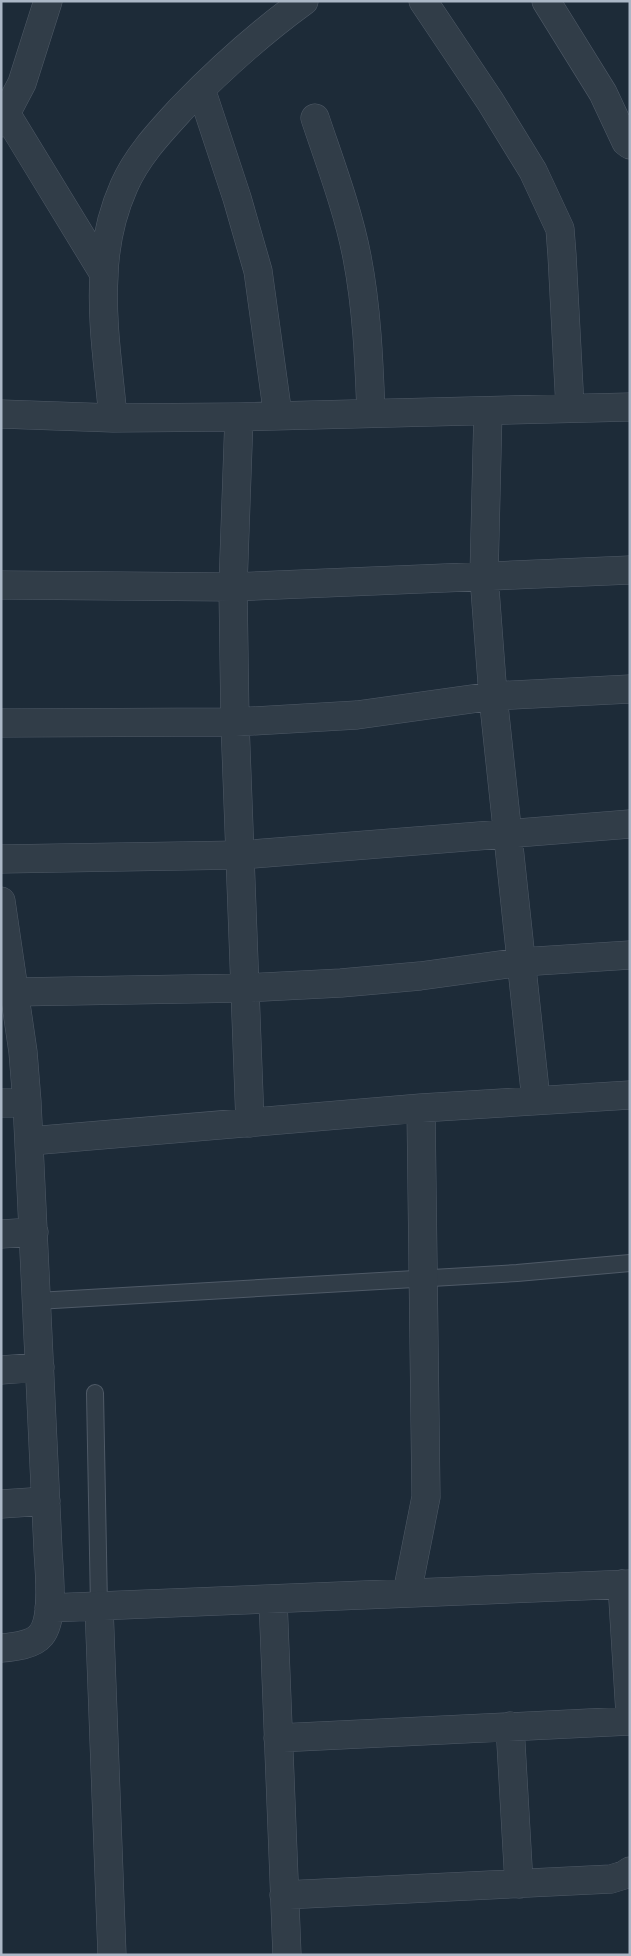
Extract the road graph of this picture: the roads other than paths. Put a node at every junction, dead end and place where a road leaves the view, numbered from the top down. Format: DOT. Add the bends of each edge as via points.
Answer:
graph roads {
  1 [pos="48,1"];
  2 [pos="304,1"];
  3 [pos="423,1"];
  4 [pos="546,1"];
  5 [pos="201,89"];
  6 [pos="315,118"];
  7 [pos="4,119"];
  8 [pos="630,145"];
  9 [pos="104,274"];
  10 [pos="630,407"];
  11 [pos="570,408"];
  12 [pos="488,411"];
  13 [pos="1,414"];
  14 [pos="371,414"];
  15 [pos="278,416"];
  16 [pos="239,417"];
  17 [pos="113,418"];
  18 [pos="630,569"];
  19 [pos="484,576"];
  20 [pos="1,586"];
  21 [pos="233,587"];
  22 [pos="630,689"];
  23 [pos="493,696"];
  24 [pos="1,722"];
  25 [pos="235,722"];
  26 [pos="630,824"];
  27 [pos="508,834"];
  28 [pos="240,855"];
  29 [pos="1,859"];
  30 [pos="1,901"];
  31 [pos="630,955"];
  32 [pos="6,961"];
  33 [pos="521,962"];
  34 [pos="245,988"];
  35 [pos="14,992"];
  36 [pos="630,1095"];
  37 [pos="536,1100"];
  38 [pos="14,1103"];
  39 [pos="422,1108"];
  40 [pos="250,1123"];
  41 [pos="30,1141"];
  42 [pos="34,1232"];
  43 [pos="1,1234"];
  44 [pos="630,1263"];
  45 [pos="425,1279"];
  46 [pos="37,1300"];
  47 [pos="40,1367"];
  48 [pos="1,1370"];
  49 [pos="95,1393"];
  50 [pos="46,1501"];
  51 [pos="1,1504"];
  52 [pos="626,1584"];
  53 [pos="407,1593"];
  54 [pos="273,1599"];
  55 [pos="99,1606"];
  56 [pos="49,1608"];
  57 [pos="1,1648"];
  58 [pos="630,1714"];
  59 [pos="630,1721"];
  60 [pos="510,1726"];
  61 [pos="278,1738"];
  62 [pos="630,1871"];
  63 [pos="519,1884"];
  64 [pos="284,1895"];
  65 [pos="112,1955"];
  66 [pos="287,1955"];
  1 -- 7 [label="street" via="22,83"];
  2 -- 5 [label="street" via="273,24"];
  3 -- 11 [label="street" via="533,171 560,229"];
  4 -- 8 [label="street" via="603,93 623,138"];
  5 -- 9 [label="street" via="150,142 124,185 112,221"];
  5 -- 15 [label="street" via="258,271"];
  6 -- 14 [label="street" via="343,201 357,256 367,324"];
  7 -- 9 [label="street"];
  9 -- 17 [label="street" via="104,316"];
  10 -- 11 [label="street"];
  11 -- 12 [label="street"];
  12 -- 14 [label="street"];
  12 -- 19 [label="street"];
  13 -- 17 [label="street"];
  14 -- 15 [label="street"];
  15 -- 16 [label="street"];
  16 -- 17 [label="street"];
  16 -- 21 [label="street"];
  18 -- 19 [label="street"];
  19 -- 21 [label="street"];
  19 -- 23 [label="street"];
  20 -- 21 [label="street"];
  21 -- 25 [label="street"];
  22 -- 23 [label="street"];
  23 -- 25 [label="street" via="356,715"];
  23 -- 27 [label="street"];
  24 -- 25 [label="street"];
  25 -- 28 [label="street"];
  26 -- 27 [label="street"];
  27 -- 28 [label="street"];
  27 -- 33 [label="street"];
  28 -- 29 [label="street"];
  28 -- 34 [label="street"];
  30 -- 32 [label="street"];
  31 -- 33 [label="street"];
  32 -- 35 [label="street"];
  33 -- 34 [label="street" via="420,976"];
  33 -- 37 [label="street"];
  34 -- 35 [label="street"];
  34 -- 40 [label="street"];
  35 -- 38 [label="street" via="23,1052"];
  36 -- 37 [label="street"];
  37 -- 39 [label="street"];
  38 -- 41 [label="street"];
  39 -- 40 [label="street"];
  39 -- 45 [label="street"];
  40 -- 41 [label="street"];
  41 -- 42 [label="street"];
  42 -- 43 [label="street"];
  42 -- 46 [label="street"];
  44 -- 45 [label="lane"];
  45 -- 46 [label="lane"];
  45 -- 53 [label="street" via="426,1497"];
  46 -- 47 [label="street"];
  47 -- 48 [label="street"];
  47 -- 50 [label="street"];
  49 -- 55 [label="lane"];
  50 -- 51 [label="street"];
  50 -- 56 [label="street"];
  52 -- 53 [label="street"];
  52 -- 58 [label="street"];
  53 -- 54 [label="street"];
  54 -- 55 [label="street"];
  54 -- 61 [label="street"];
  55 -- 56 [label="street"];
  55 -- 65 [label="street"];
  56 -- 57 [label="street" via="41,1636 27,1644"];
  59 -- 60 [label="street"];
  60 -- 61 [label="street"];
  60 -- 63 [label="street"];
  61 -- 64 [label="street"];
  62 -- 63 [label="street" via="611,1879"];
  63 -- 64 [label="street"];
  64 -- 66 [label="street"];
}
